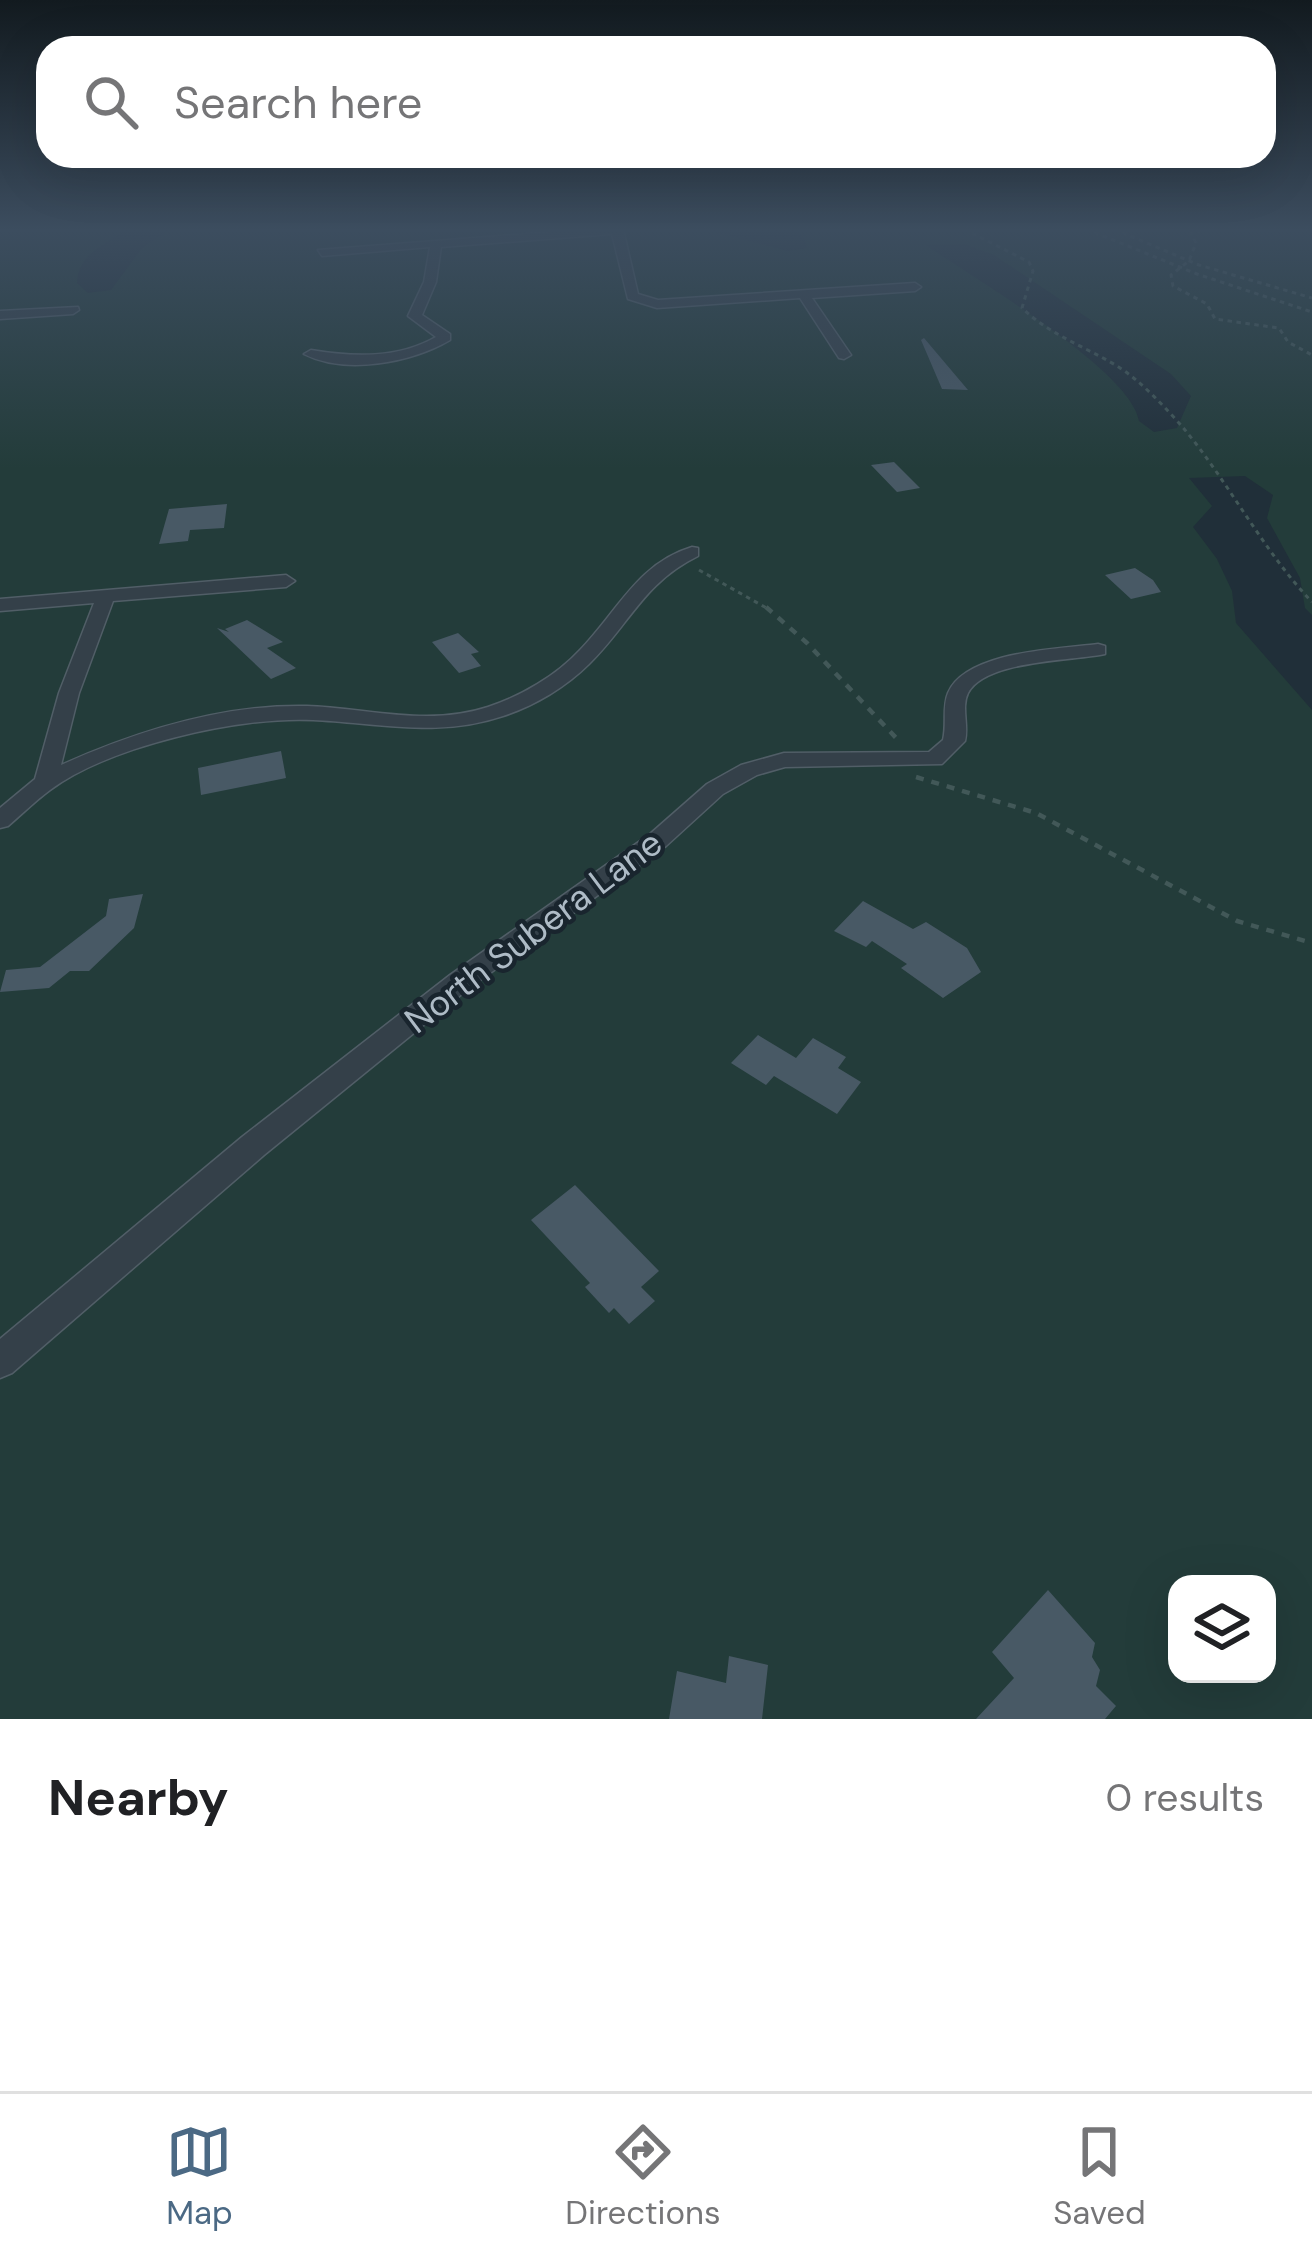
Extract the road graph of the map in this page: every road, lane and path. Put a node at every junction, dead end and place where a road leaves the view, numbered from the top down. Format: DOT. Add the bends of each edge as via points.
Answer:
graph roads {
  1 [pos="418,309"];
  2 [pos="813,309"];
  3 [pos="1025,309"];
  4 [pos="1207,309"];
  5 [pos="73,310"];
  6 [pos="0,314"];
  7 [pos="311,354"];
  8 [pos="844,355"];
  9 [pos="1312,355"];
  10 [pos="681,556"];
  11 [pos="286,580"];
  12 [pos="106,596"];
  13 [pos="1312,602"];
  14 [pos="0,605"];
  15 [pos="1098,650"];
  16 [pos="913,767"];
  17 [pos="45,782"];
  18 [pos="0,820"];
  19 [pos="1312,944"];
  20 [pos="0,1361"];
  1 -- 7 [label="street" via="415,316 445,338 403,354"];
  2 -- 8 [label="street"];
  3 -- 13 [label="path" via="1120,368 1185,430"];
  4 -- 9 [label="path" via="1215,319 1279,328"];
  5 -- 6 [label="street"];
  10 -- 16 [label="path" via="760,601"];
  10 -- 17 [label="street" via="653,572 585,657 501,710 420,727 281,712 95,756"];
  11 -- 12 [label="street"];
  12 -- 14 [label="street"];
  12 -- 17 [label="street"];
  15 -- 16 [label="street" via="1012,662 965,682 949,751"];
  16 -- 19 [label="path" via="1036,813 1237,921"];
  16 -- 20 [label="street, North Subera Lane" via="784,760 715,789 309,1101"];
  17 -- 18 [label="street"];
}
